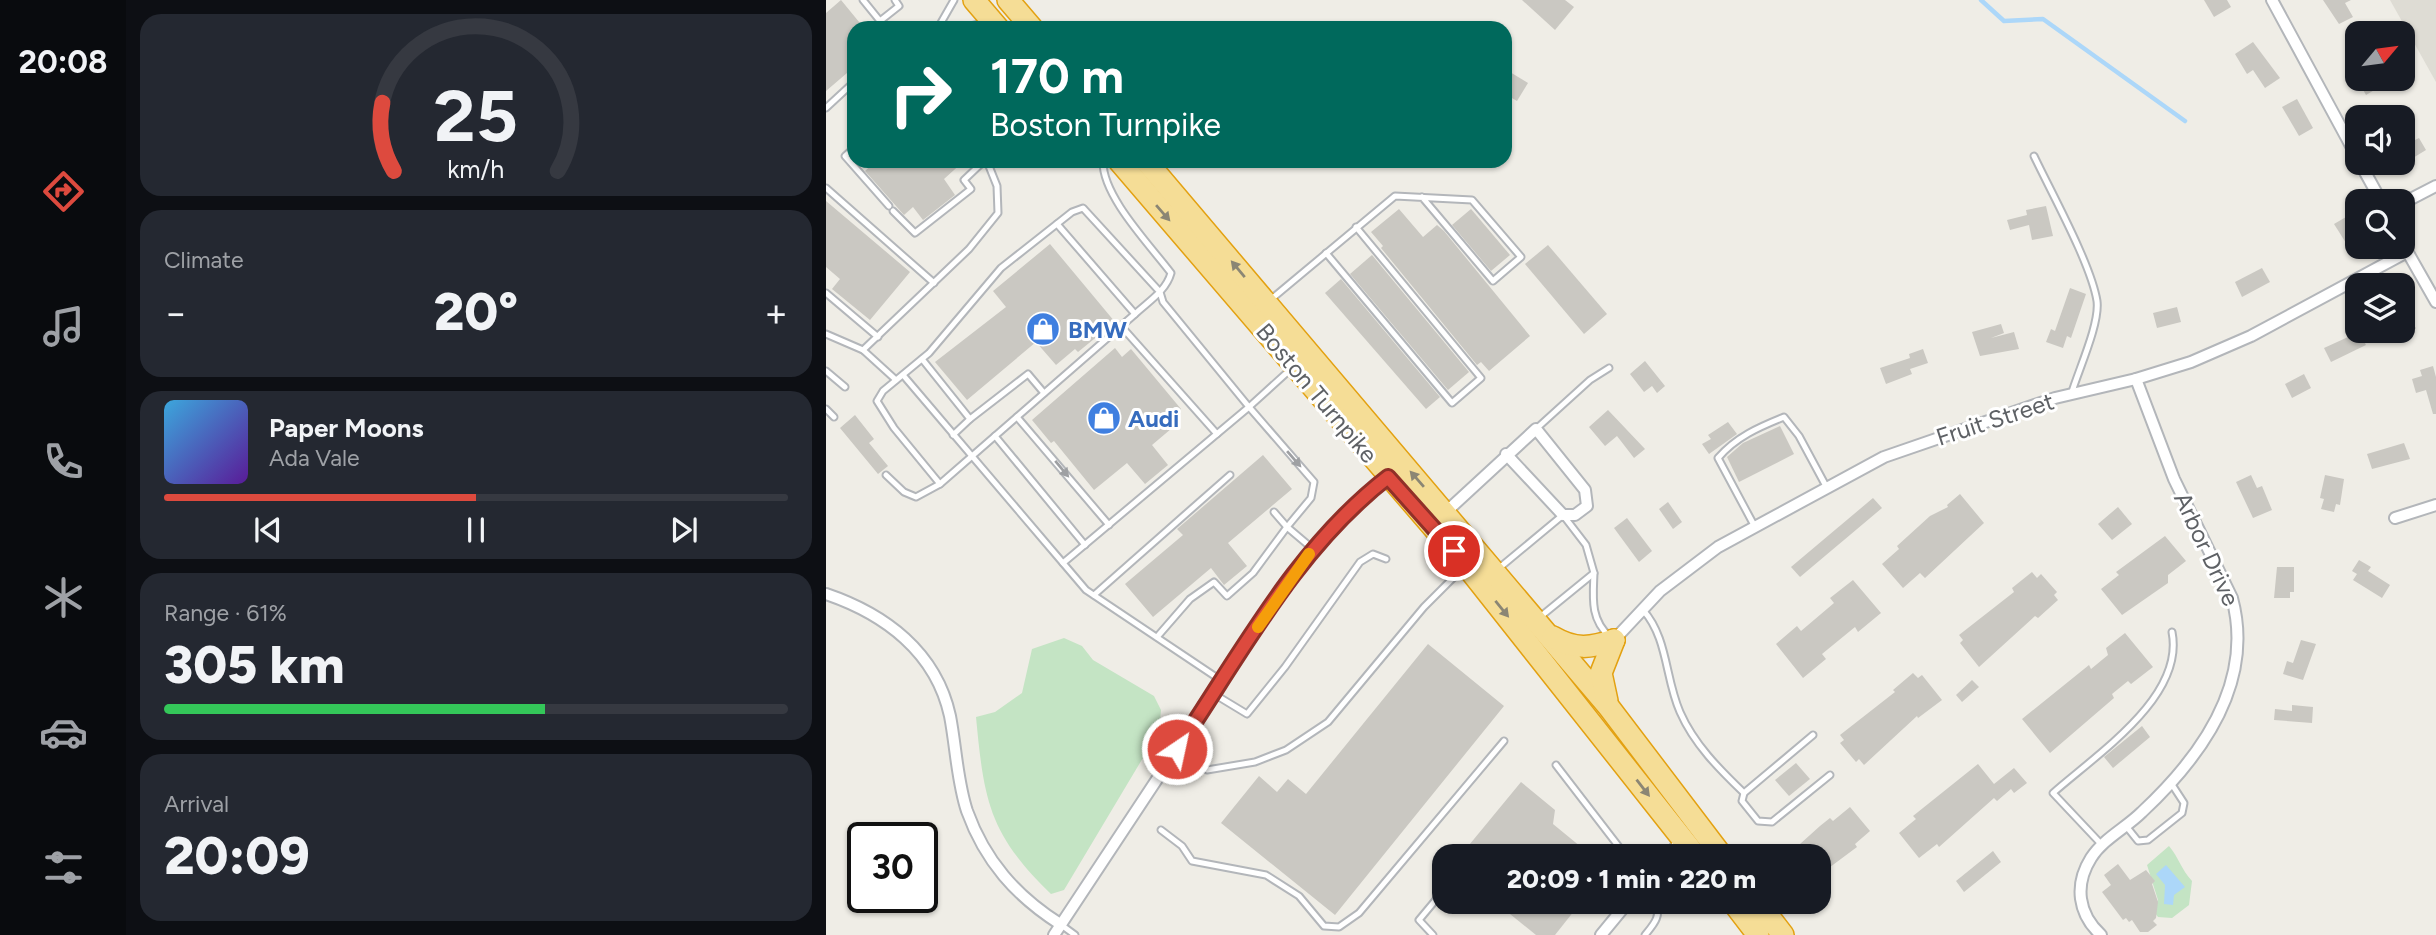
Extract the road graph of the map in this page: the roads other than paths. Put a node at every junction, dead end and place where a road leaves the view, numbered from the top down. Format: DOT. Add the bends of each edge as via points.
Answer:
graph roads {
  1 [pos="863,0"];
  2 [pos="895,0"];
  3 [pos="954,0"];
  4 [pos="974,0"];
  5 [pos="2272,0"];
  6 [pos="880,21"];
  7 [pos="942,21"];
  8 [pos="992,21"];
  9 [pos="847,88"];
  10 [pos="826,108"];
  11 [pos="2345,135"];
  12 [pos="2034,156"];
  13 [pos="855,168"];
  14 [pos="977,168"];
  15 [pos="988,168"];
  16 [pos="1103,168"];
  17 [pos="1125,168"];
  18 [pos="1152,168"];
  19 [pos="2436,186"];
  20 [pos="826,188"];
  21 [pos="1422,197"];
  22 [pos="2415,197"];
  23 [pos="1057,224"];
  24 [pos="1356,227"];
  25 [pos="1326,253"];
  26 [pos="2386,259"];
  27 [pos="2411,259"];
  28 [pos="934,283"];
  29 [pos="1160,292"];
  30 [pos="826,293"];
  31 [pos="2436,302"];
  32 [pos="1267,303"];
  33 [pos="1135,314"];
  34 [pos="1121,326"];
  35 [pos="878,337"];
  36 [pos="827,338"];
  37 [pos="863,350"];
  38 [pos="922,359"];
  39 [pos="1294,366"];
  40 [pos="1609,368"];
  41 [pos="826,372"];
  42 [pos="903,375"];
  43 [pos="2136,379"];
  44 [pos="895,380"];
  45 [pos="845,387"];
  46 [pos="1044,393"];
  47 [pos="2071,395"];
  48 [pos="1250,407"];
  49 [pos="826,409"];
  50 [pos="834,417"];
  51 [pos="1017,417"];
  52 [pos="971,419"];
  53 [pos="1536,429"];
  54 [pos="1217,434"];
  55 [pos="953,435"];
  56 [pos="996,436"];
  57 [pos="1506,454"];
  58 [pos="971,457"];
  59 [pos="886,475"];
  60 [pos="1230,475"];
  61 [pos="1388,477"];
  62 [pos="940,484"];
  63 [pos="1828,488"];
  64 [pos="2436,505"];
  65 [pos="1274,512"];
  66 [pos="1446,512"];
  67 [pos="1563,515"];
  68 [pos="2395,518"];
  69 [pos="1109,525"];
  70 [pos="1287,527"];
  71 [pos="1755,527"];
  72 [pos="1084,545"];
  73 [pos="1313,549"];
  74 [pos="1387,559"];
  75 [pos="1063,563"];
  76 [pos="1465,565"];
  77 [pos="1496,571"];
  78 [pos="1594,573"];
  79 [pos="826,594"];
  80 [pos="1094,596"];
  81 [pos="1643,610"];
  82 [pos="1543,627"];
  83 [pos="2172,632"];
  84 [pos="1157,637"];
  85 [pos="1614,640"];
  86 [pos="1222,681"];
  87 [pos="1214,694"];
  88 [pos="1608,706"];
  89 [pos="1814,735"];
  90 [pos="1504,741"];
  91 [pos="1177,749"];
  92 [pos="1556,765"];
  93 [pos="1830,775"];
  94 [pos="2171,783"];
  95 [pos="1744,793"];
  96 [pos="2126,826"];
  97 [pos="1161,830"];
  98 [pos="1683,838"];
  99 [pos="1617,844"];
  100 [pos="1678,844"];
  101 [pos="1687,844"];
  102 [pos="1713,844"];
  103 [pos="2102,845"];
  104 [pos="1432,904"];
  105 [pos="1618,914"];
  106 [pos="1659,914"];
  107 [pos="1742,914"];
  108 [pos="1767,914"];
  109 [pos="1060,925"];
  110 [pos="1054,935"];
  111 [pos="1075,935"];
  112 [pos="1433,935"];
  113 [pos="1601,935"];
  114 [pos="1645,935"];
  115 [pos="1758,935"];
  116 [pos="1783,935"];
  117 [pos="2101,935"];
  1 -- 6 [label="lane"];
  2 -- 6 [label="lane" via="899,6"];
  3 -- 7 [label="lane"];
  4 -- 8 [label="highway"];
  5 -- 11 [label="street"];
  9 -- 10 [label="lane"];
  12 -- 47 [label="lane" via="2097,301"];
  13 -- 14 [label="lane" via="915,233 971,189 964,180"];
  15 -- 28 [label="lane" via="997,186 998,213"];
  16 -- 29 [label="lane" via="1118,205 1171,272 1168,285"];
  17 -- 39 [label="highway, Boston Turnpike, one-way"];
  32 -- 18 [label="highway, Boston Turnpike, one-way"];
  19 -- 22 [label="street"];
  20 -- 28 [label="lane"];
  21 -- 21 [label="lane" via="1472,200 1521,257 1493,281"];
  21 -- 24 [label="lane" via="1395,196"];
  23 -- 29 [label="lane" via="1083,208"];
  23 -- 33 [label="lane"];
  23 -- 38 [label="lane" via="1002,268"];
  24 -- 25 [label="lane"];
  24 -- 25 [label="lane" via="1481,378 1452,404"];
  25 -- 32 [label="lane"];
  26 -- 43 [label="street, Fruit Street" via="2251,336"];
  27 -- 31 [label="street"];
  28 -- 35 [label="lane"];
  29 -- 33 [label="lane"];
  29 -- 48 [label="lane" via="1163,302"];
  30 -- 35 [label="lane"];
  66 -- 32 [label="highway, Boston Turnpike, one-way"];
  33 -- 34 [label="lane"];
  34 -- 46 [label="lane"];
  34 -- 54 [label="lane"];
  35 -- 37 [label="lane"];
  36 -- 37 [label="lane"];
  37 -- 44 [label="lane"];
  38 -- 42 [label="lane"];
  38 -- 52 [label="lane"];
  39 -- 48 [label="lane"];
  39 -- 61 [label="highway, Boston Turnpike"];
  40 -- 53 [label="lane"];
  41 -- 45 [label="lane"];
  42 -- 44 [label="lane"];
  42 -- 55 [label="lane"];
  43 -- 47 [label="street, Fruit Street"];
  43 -- 94 [label="street, Arbor Drive" via="2174,480 2238,619 2239,650 2226,700 2204,741"];
  44 -- 62 [label="lane" via="877,401"];
  46 -- 51 [label="lane"];
  46 -- 52 [label="lane" via="1028,374"];
  47 -- 63 [label="street, Fruit Street" via="1912,446"];
  48 -- 54 [label="lane"];
  48 -- 70 [label="lane, one-way" via="1314,482 1311,498"];
  49 -- 50 [label="lane"];
  51 -- 56 [label="lane"];
  51 -- 69 [label="lane, one-way"];
  52 -- 55 [label="lane"];
  53 -- 57 [label="street"];
  53 -- 67 [label="street" via="1585,490 1587,506 1582,512"];
  54 -- 69 [label="lane"];
  55 -- 58 [label="lane"];
  56 -- 58 [label="lane"];
  56 -- 72 [label="lane"];
  57 -- 66 [label="street"];
  57 -- 67 [label="street"];
  58 -- 62 [label="lane"];
  58 -- 75 [label="lane"];
  59 -- 62 [label="lane" via="904,492 916,496"];
  60 -- 80 [label="lane"];
  61 -- 73 [label="street" via="1353,505"];
  61 -- 76 [label="highway, Boston Turnpike"];
  63 -- 71 [label="street, Fruit Street"];
  63 -- 71 [label="lane" via="1784,416 1758,427 1718,458"];
  64 -- 68 [label="street"];
  65 -- 70 [label="lane"];
  66 -- 77 [label="highway, Boston Turnpike"];
  67 -- 77 [label="lane"];
  67 -- 78 [label="lane" via="1586,545"];
  69 -- 72 [label="lane"];
  70 -- 73 [label="lane"];
  70 -- 84 [label="lane" via="1254,573 1227,596 1214,582 1190,599"];
  71 -- 81 [label="street, Fruit Street" via="1674,578"];
  72 -- 75 [label="lane"];
  73 -- 86 [label="street"];
  74 -- 87 [label="lane" via="1373,554 1360,562 1248,714"];
  75 -- 80 [label="lane"];
  76 -- 91 [label="lane" via="1423,607 1328,722 1286,750 1255,762 1207,771"];
  76 -- 98 [label="highway, Boston Turnpike, one-way"];
  77 -- 82 [label="highway, Boston Turnpike"];
  78 -- 82 [label="lane"];
  78 -- 85 [label="lane" via="1598,626"];
  79 -- 109 [label="street" via="894,626 929,664 949,712 966,808 988,858 1021,895"];
  80 -- 84 [label="lane"];
  81 -- 85 [label="street, Fruit Street"];
  81 -- 95 [label="lane" via="1654,623 1689,730"];
  82 -- 85 [label="highway" via="1579,647"];
  82 -- 88 [label="highway, Boston Turnpike"];
  83 -- 103 [label="lane" via="2173,662 2156,696 2053,793"];
  84 -- 86 [label="lane"];
  85 -- 88 [label="highway" via="1601,673"];
  86 -- 87 [label="street"];
  87 -- 91 [label="street"];
  88 -- 102 [label="highway, Boston Turnpike"];
  89 -- 95 [label="lane"];
  90 -- 97 [label="lane" via="1359,913 1339,928 1324,926 1299,896 1266,875 1192,861 1182,846"];
  91 -- 109 [label="street"];
  92 -- 99 [label="lane"];
  93 -- 95 [label="lane" via="1772,822 1758,821 1742,801"];
  94 -- 96 [label="street, Arbor Drive"];
  94 -- 96 [label="lane" via="2184,803 2182,813 2148,840 2138,841"];
  96 -- 103 [label="street, Arbor Drive"];
  98 -- 100 [label="street"];
  98 -- 101 [label="highway, Boston Turnpike"];
  103 -- 117 [label="street, Arbor Drive" via="2085,868 2080,897 2082,910"];
  104 -- 112 [label="lane" via="1419,920"];
  105 -- 113 [label="street"];
  106 -- 114 [label="lane"];
  107 -- 115 [label="highway"];
  108 -- 116 [label="highway"];
  109 -- 110 [label="street"];
  109 -- 111 [label="lane"];
}
